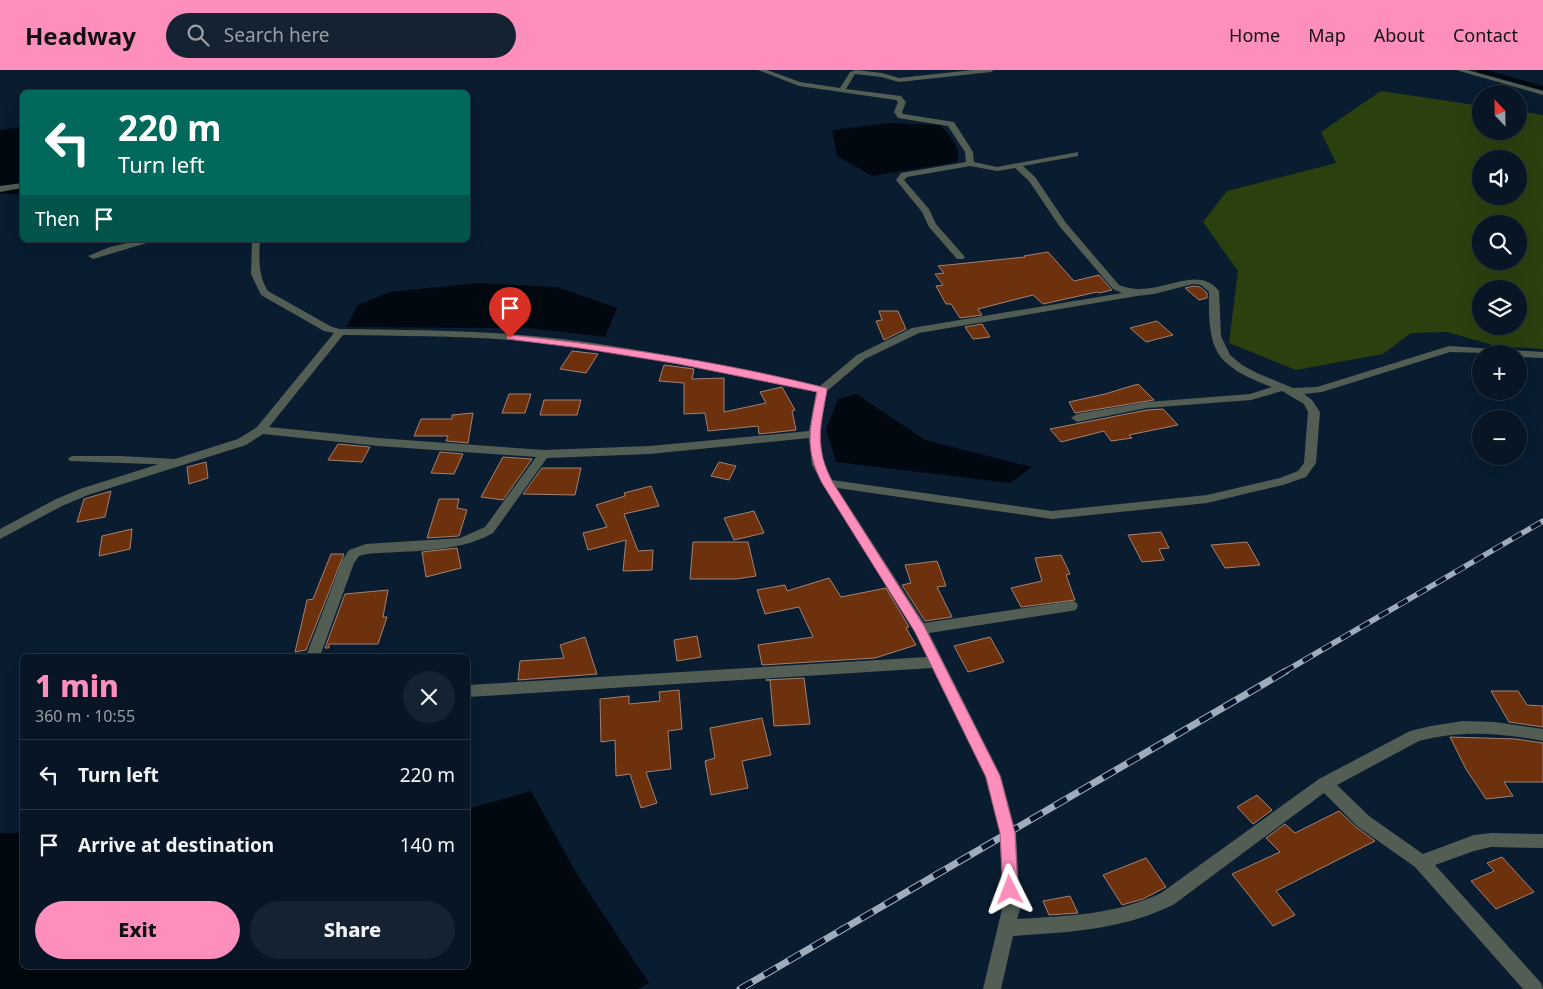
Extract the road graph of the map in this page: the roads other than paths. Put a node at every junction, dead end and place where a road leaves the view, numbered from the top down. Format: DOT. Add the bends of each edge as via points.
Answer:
graph roads {
  1 [pos="761,70"];
  2 [pos="991,70"];
  3 [pos="1459,70"];
  4 [pos="842,90"];
  5 [pos="1543,93"];
  6 [pos="1076,154"];
  7 [pos="970,164"];
  8 [pos="1018,166"];
  9 [pos="20,186"];
  10 [pos="0,189"];
  11 [pos="144,242"];
  12 [pos="256,242"];
  13 [pos="93,256"];
  14 [pos="960,256"];
  15 [pos="1133,294"];
  16 [pos="340,332"];
  17 [pos="1543,355"];
  18 [pos="822,390"];
  19 [pos="1288,390"];
  20 [pos="1076,418"];
  21 [pos="261,430"];
  22 [pos="814,434"];
  23 [pos="544,454"];
  24 [pos="73,459"];
  25 [pos="176,462"];
  26 [pos="828,483"];
  27 [pos="0,535"];
  28 [pos="1071,606"];
  29 [pos="920,629"];
  30 [pos="313,654"];
  31 [pos="938,662"];
  32 [pos="470,691"];
  33 [pos="1543,734"];
  34 [pos="1324,784"];
  35 [pos="1543,841"];
  36 [pos="1421,862"];
  37 [pos="1006,928"];
  38 [pos="992,989"];
  39 [pos="1535,989"];
  1 -- 4 [label="street" via="799,84"];
  2 -- 4 [label="street" via="899,80 855,72"];
  3 -- 5 [label="street"];
  4 -- 7 [label="street" via="898,98 902,102 898,112 901,116 951,124 969,152"];
  6 -- 8 [label="street"];
  7 -- 8 [label="street" via="992,170"];
  7 -- 14 [label="street" via="900,178 926,211 932,225"];
  8 -- 15 [label="street" via="1032,179 1063,225 1116,288"];
  9 -- 10 [label="street"];
  11 -- 13 [label="street"];
  12 -- 16 [label="street" via="254,260 259,286 264,293 328,329"];
  15 -- 18 [label="street" via="916,330 861,357"];
  15 -- 19 [label="street" via="1193,281 1208,285 1214,291 1216,340 1221,349 1247,374"];
  16 -- 18 [label="street" via="493,336 580,345"];
  16 -- 21 [label="street"];
  17 -- 19 [label="street" via="1449,349 1318,390"];
  18 -- 22 [label="street"];
  19 -- 20 [label="street" via="1251,397 1147,405"];
  19 -- 26 [label="street" via="1305,397 1314,412 1310,463 1302,474 1207,499 1052,515"];
  21 -- 23 [label="street"];
  21 -- 25 [label="street" via="242,442"];
  22 -- 23 [label="street" via="650,450"];
  22 -- 26 [label="street" via="818,465"];
  23 -- 30 [label="street" via="489,530 476,538 461,542 378,547 354,553 348,561"];
  24 -- 25 [label="lane"];
  25 -- 27 [label="street" via="84,492"];
  26 -- 29 [label="street"];
  28 -- 29 [label="street"];
  29 -- 31 [label="street"];
  31 -- 32 [label="street"];
  31 -- 37 [label="street" via="993,776 1008,833 1011,909"];
  33 -- 34 [label="street" via="1493,728 1428,732"];
  34 -- 36 [label="street" via="1362,821"];
  34 -- 37 [label="street" via="1148,910 1104,920"];
  35 -- 36 [label="street" via="1491,840"];
  36 -- 39 [label="street"];
  37 -- 38 [label="street"];
}
